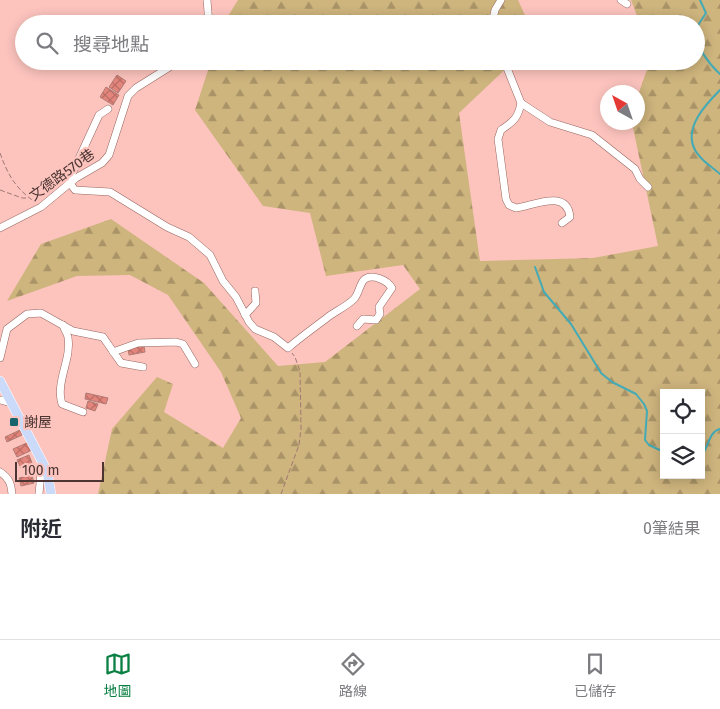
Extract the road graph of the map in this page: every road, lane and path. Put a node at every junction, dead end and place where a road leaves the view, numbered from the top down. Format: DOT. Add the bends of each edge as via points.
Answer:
graph roads {
  1 [pos="207,0"];
  2 [pos="501,0"];
  3 [pos="209,15"];
  4 [pos="495,15"];
  5 [pos="165,70"];
  6 [pos="508,70"];
  7 [pos="521,103"];
  8 [pos="108,109"];
  9 [pos="0,153"];
  10 [pos="70,184"];
  11 [pos="648,186"];
  12 [pos="0,190"];
  13 [pos="29,198"];
  14 [pos="41,207"];
  15 [pos="562,223"];
  16 [pos="0,228"];
  17 [pos="255,291"];
  18 [pos="245,315"];
  19 [pos="63,325"];
  20 [pos="357,326"];
  21 [pos="288,348"];
  22 [pos="114,352"];
  23 [pos="0,358"];
  24 [pos="196,364"];
  25 [pos="143,367"];
  26 [pos="0,381"];
  27 [pos="0,400"];
  28 [pos="12,404"];
  29 [pos="83,412"];
  30 [pos="42,461"];
  31 [pos="0,472"];
  32 [pos="12,494"];
  33 [pos="39,494"];
  34 [pos="51,494"];
  35 [pos="282,494"];
  1 -- 3 [label="lane"];
  2 -- 4 [label="lane"];
  5 -- 10 [label="lane, 文德路570巷" via="128,96 109,155"];
  6 -- 7 [label="lane"];
  7 -- 11 [label="lane" via="550,122 592,135 635,169"];
  7 -- 15 [label="lane" via="518,115 501,130 498,139 506,199 516,208 545,201 564,203 570,216"];
  8 -- 10 [label="lane" via="99,115"];
  9 -- 13 [label="path" via="7,173"];
  10 -- 14 [label="lane, 文德路570巷"];
  10 -- 18 [label="lane" via="75,190 110,192 189,237 210,255"];
  12 -- 13 [label="path"];
  13 -- 14 [label="path"];
  14 -- 16 [label="lane, 文德路570巷"];
  17 -- 18 [label="lane" via="256,303"];
  18 -- 21 [label="lane" via="255,329 274,337"];
  19 -- 22 [label="lane" via="73,331 103,337"];
  19 -- 23 [label="lane" via="41,313 28,314 7,329"];
  19 -- 29 [label="lane" via="68,337 59,396 62,404"];
  20 -- 21 [label="lane" via="362,319 376,320 380,314 379,307 392,288 389,283 374,277 366,278 354,299"];
  21 -- 35 [label="path" via="300,371 301,429 299,445"];
  22 -- 24 [label="lane" via="138,343 176,342 183,344"];
  22 -- 25 [label="lane" via="121,363"];
  26 -- 28 [label="main road"];
  27 -- 28 [label="lane"];
  28 -- 30 [label="main road"];
  30 -- 33 [label="lane"];
  30 -- 34 [label="main road"];
  31 -- 32 [label="lane" via="12,486"];
}
